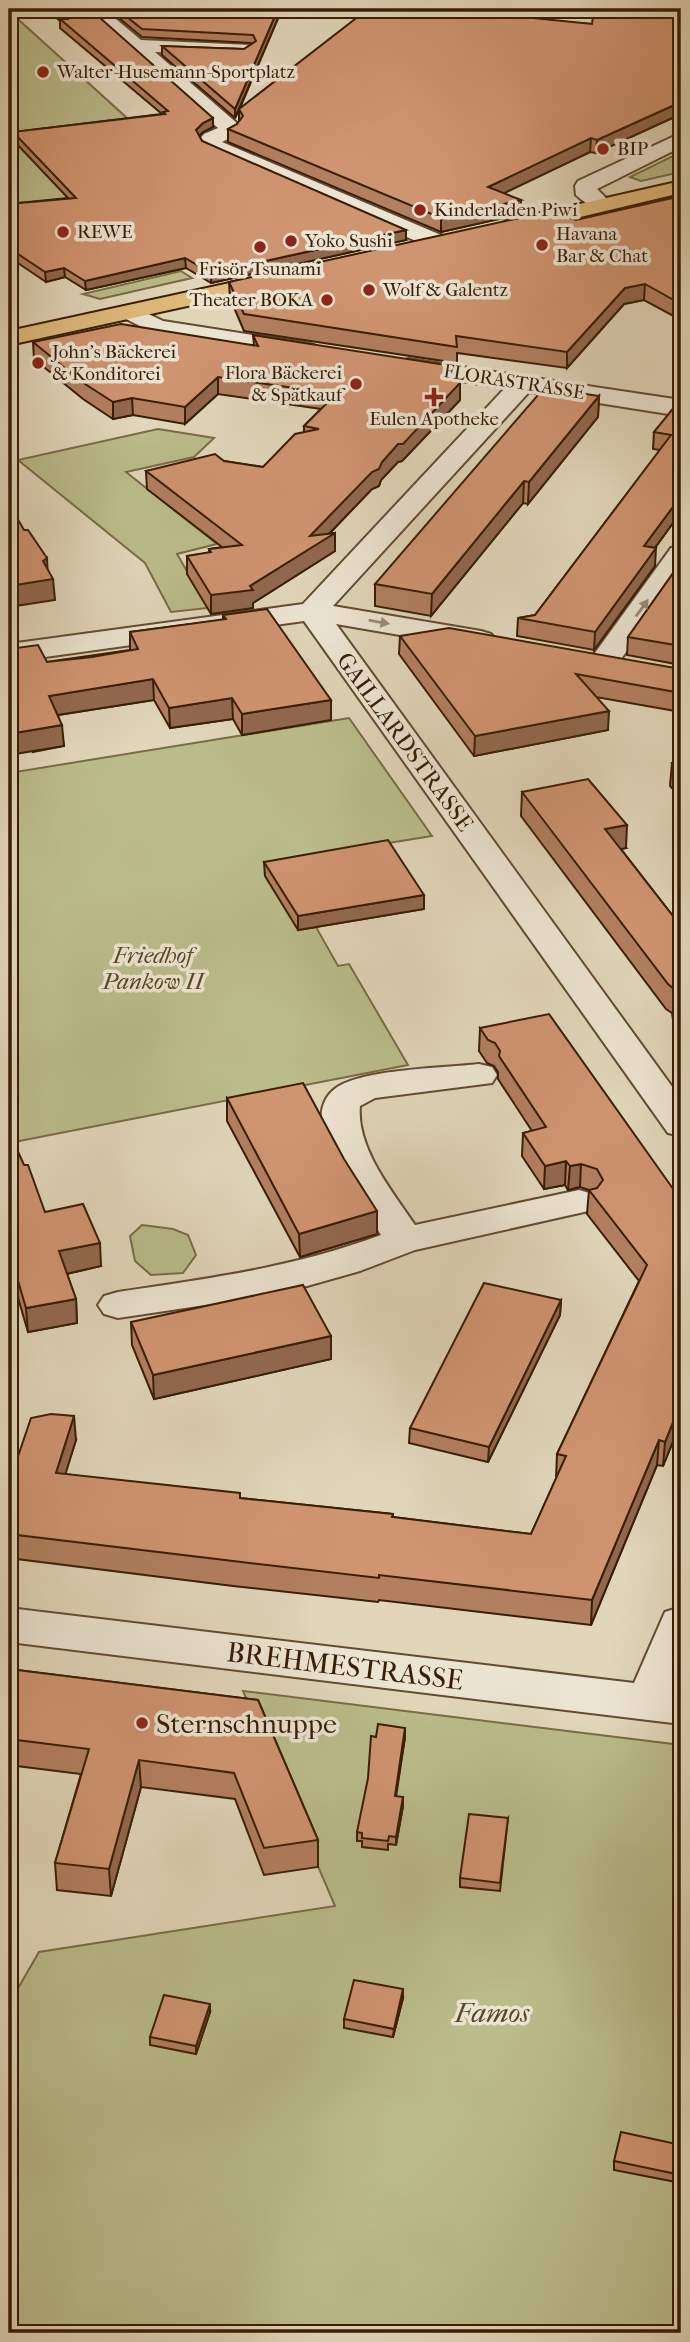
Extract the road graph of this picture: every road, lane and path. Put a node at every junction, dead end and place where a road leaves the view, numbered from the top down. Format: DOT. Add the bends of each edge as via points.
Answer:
graph roads {
  1 [pos="93,9"];
  2 [pos="138,46"];
  3 [pos="244,49"];
  4 [pos="681,139"];
  5 [pos="681,187"];
  6 [pos="601,205"];
  7 [pos="488,232"];
  8 [pos="464,238"];
  9 [pos="440,243"];
  10 [pos="403,251"];
  11 [pos="296,275"];
  12 [pos="162,305"];
  13 [pos="130,312"];
  14 [pos="222,337"];
  15 [pos="9,338"];
  16 [pos="329,354"];
  17 [pos="385,362"];
  18 [pos="524,383"];
  19 [pos="681,408"];
  20 [pos="681,554"];
  21 [pos="312,611"];
  22 [pos="510,646"];
  23 [pos="9,653"];
  24 [pos="604,663"];
  25 [pos="480,1075"];
  26 [pos="681,1125"];
  27 [pos="579,1202"];
  28 [pos="404,1240"];
  29 [pos="118,1305"];
  30 [pos="681,1624"];
  31 [pos="9,1625"];
  32 [pos="666,1705"];
  1 -- 2 [label="street"];
  2 -- 3 [label="street"];
  2 -- 9 [label="street" via="231,128 213,137 210,144"];
  4 -- 6 [label="street" via="586,186 587,195"];
  5 -- 6 [label="main road"];
  6 -- 7 [label="main road"];
  8 -- 9 [label="main road"];
  9 -- 10 [label="main road"];
  11 -- 12 [label="main road"];
  12 -- 13 [label="main road"];
  12 -- 14 [label="street"];
  13 -- 14 [label="street" via="156,327"];
  13 -- 15 [label="main road"];
  14 -- 16 [label="street"];
  17 -- 18 [label="street, FLORASTRASSE"];
  18 -- 19 [label="street, FLORASTRASSE"];
  18 -- 21 [label="street"];
  24 -- 20 [label="street, one-way"];
  21 -- 22 [label="street, one-way"];
  21 -- 23 [label="street"];
  21 -- 26 [label="street, GAILLARDSTRASSE"];
  25 -- 28 [label="street" via="372,1087 355,1091 341,1103 338,1119 346,1143"];
  27 -- 28 [label="street"];
  28 -- 29 [label="street" via="307,1273"];
  30 -- 32 [label="street"];
  31 -- 32 [label="street, BREHMESTRASSE"];
}
